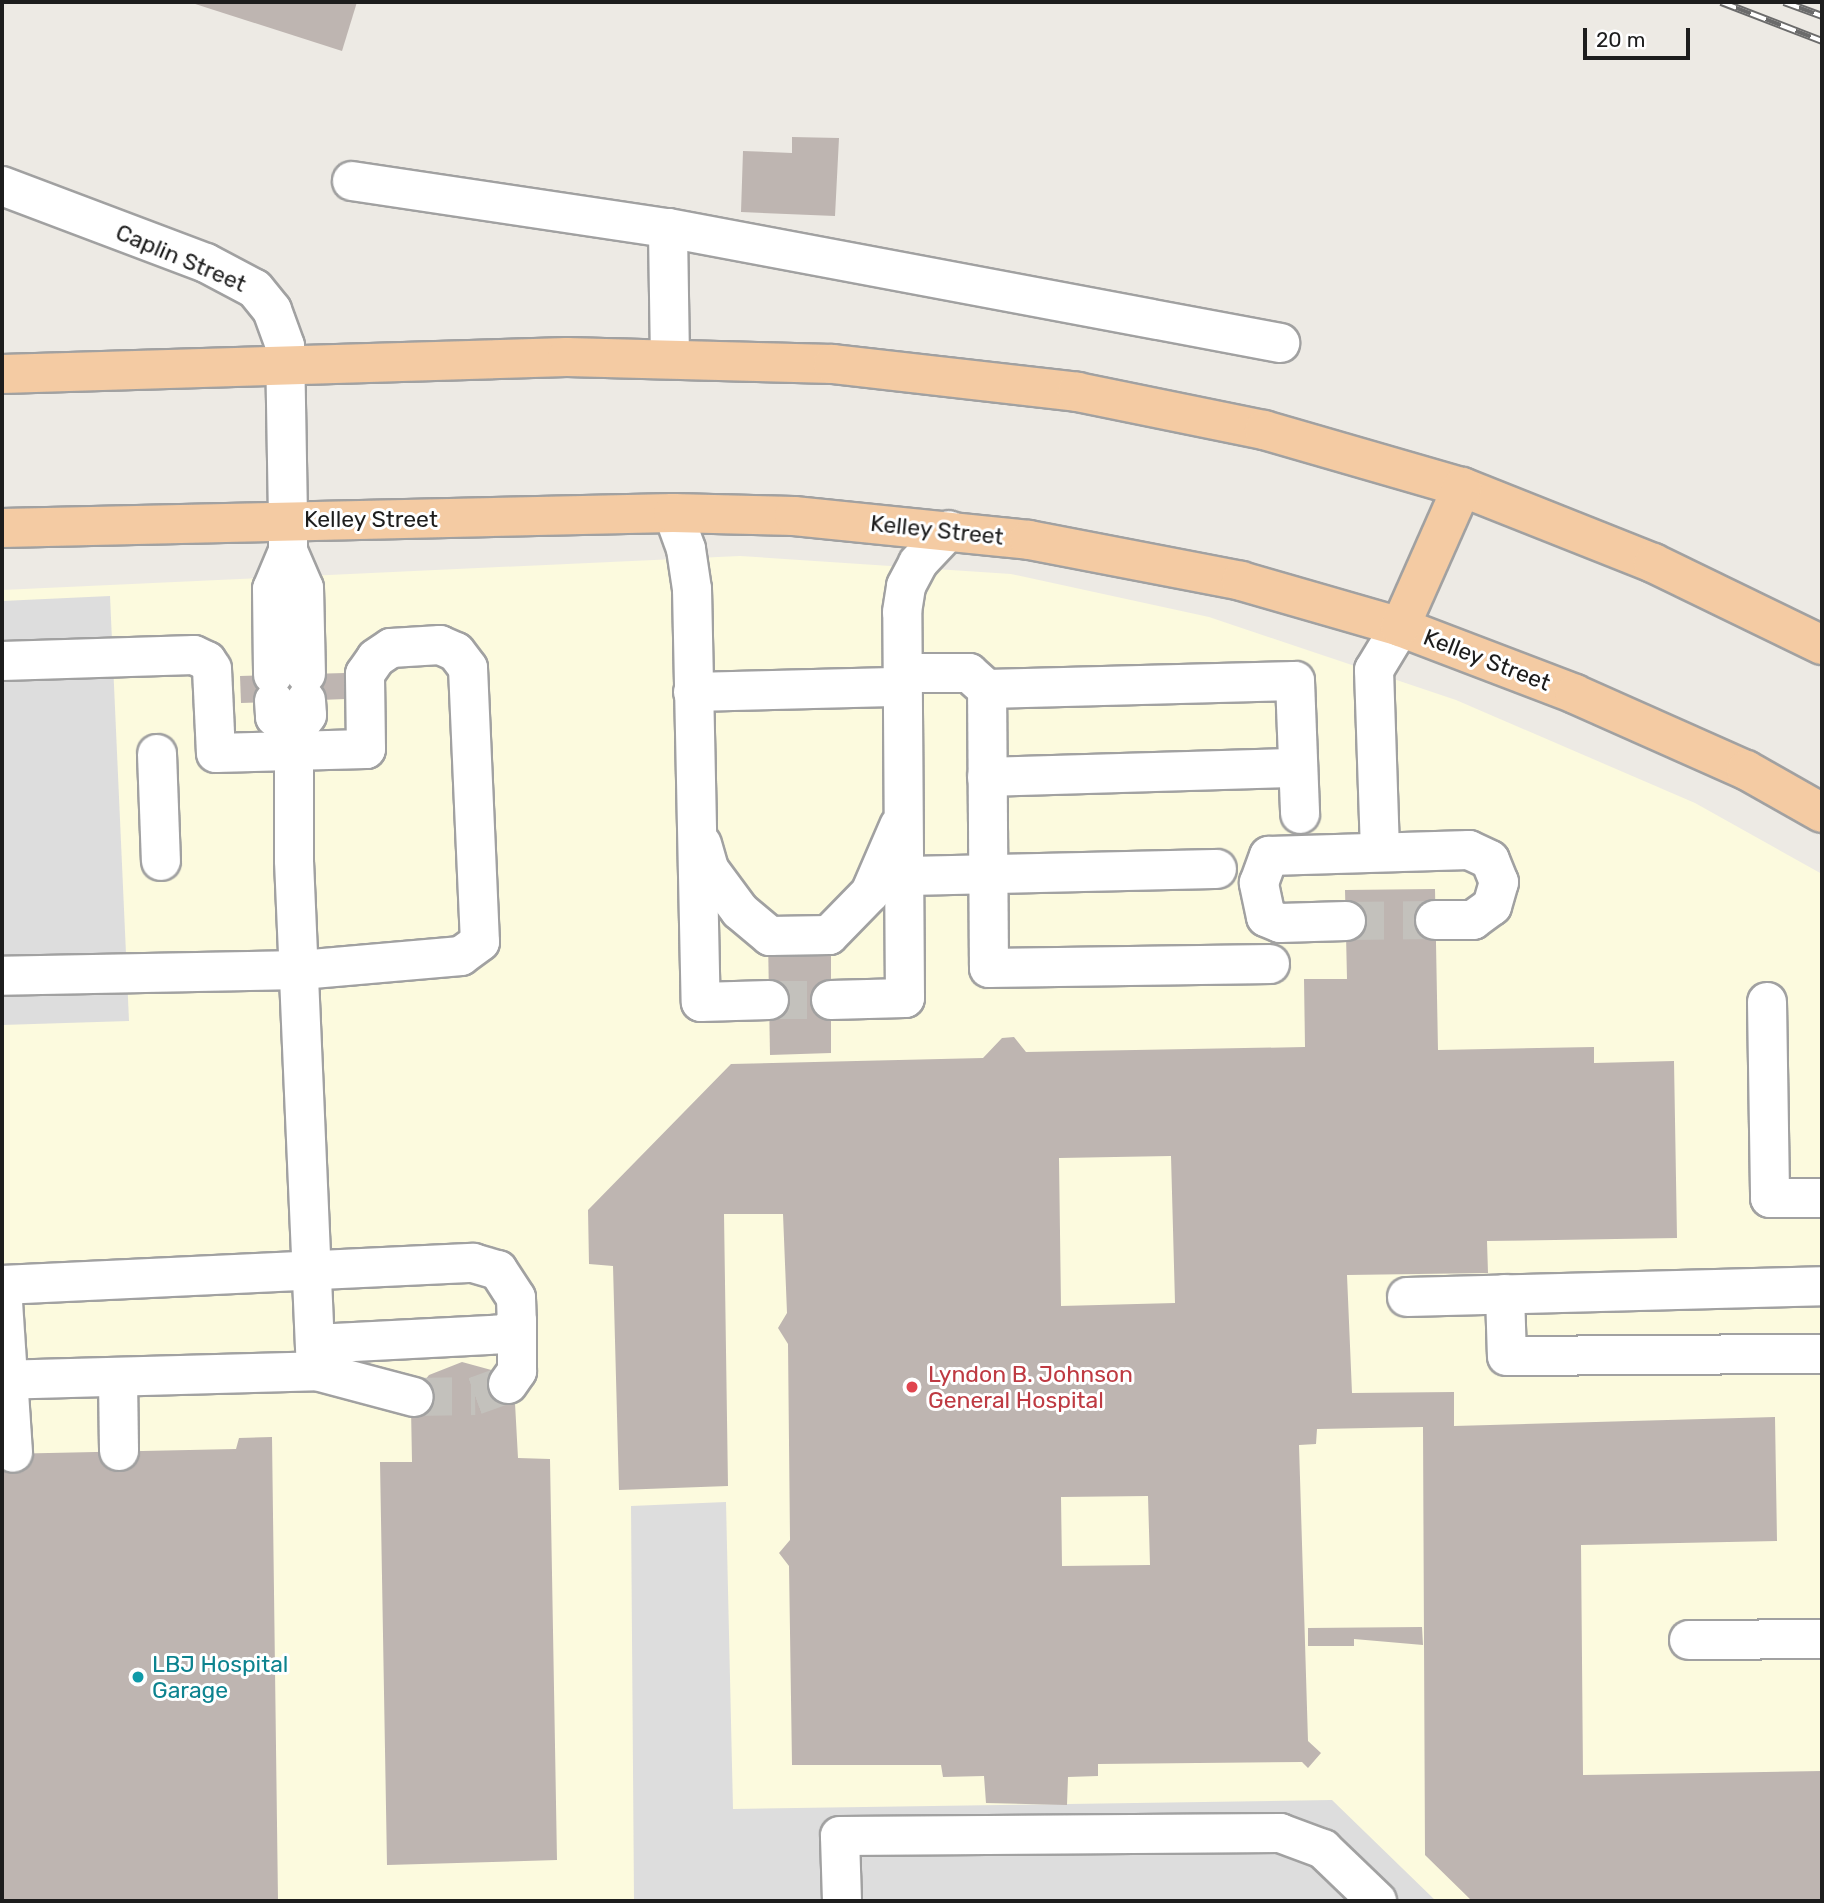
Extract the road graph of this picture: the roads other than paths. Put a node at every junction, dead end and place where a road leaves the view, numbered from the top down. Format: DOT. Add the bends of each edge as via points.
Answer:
graph roads {
  1 [pos="352,181"];
  2 [pos="2,186"];
  3 [pos="668,228"];
  4 [pos="1280,343"];
  5 [pos="670,359"];
  6 [pos="286,366"];
  7 [pos="2,374"];
  8 [pos="1462,487"];
  9 [pos="673,513"];
  10 [pos="2,528"];
  11 [pos="949,530"];
  12 [pos="288,535"];
  13 [pos="1400,627"];
  14 [pos="1822,645"];
  15 [pos="2,661"];
  16 [pos="903,680"];
  17 [pos="987,689"];
  18 [pos="693,692"];
  19 [pos="291,706"];
  20 [pos="157,754"];
  21 [pos="1297,768"];
  22 [pos="987,777"];
  23 [pos="906,802"];
  24 [pos="1822,813"];
  25 [pos="1300,814"];
  26 [pos="695,818"];
  27 [pos="1380,851"];
  28 [pos="161,861"];
  29 [pos="1217,869"];
  30 [pos="988,875"];
  31 [pos="906,876"];
  32 [pos="1435,920"];
  33 [pos="1346,921"];
  34 [pos="1270,964"];
  35 [pos="301,970"];
  36 [pos="2,976"];
  37 [pos="831,999"];
  38 [pos="769,1000"];
  39 [pos="1767,1002"];
  40 [pos="1822,1198"];
  41 [pos="309,1269"];
  42 [pos="2,1286"];
  43 [pos="1822,1286"];
  44 [pos="1505,1294"];
  45 [pos="1407,1297"];
  46 [pos="517,1321"];
  47 [pos="1822,1354"];
  48 [pos="315,1357"];
  49 [pos="118,1378"];
  50 [pos="6,1380"];
  51 [pos="508,1384"];
  52 [pos="414,1397"];
  53 [pos="119,1451"];
  54 [pos="13,1453"];
  55 [pos="1822,1639"];
  56 [pos="1689,1640"];
  57 [pos="842,1901"];
  58 [pos="1377,1901"];
  1 -- 3 [label="street"];
  2 -- 6 [label="street, Caplin Street" via="206,263 255,289 281,327"];
  3 -- 4 [label="street"];
  3 -- 5 [label="street"];
  5 -- 6 [label="main road" via="567,357"];
  5 -- 8 [label="main road" via="833,364 1077,392 1264,430"];
  6 -- 7 [label="main road"];
  6 -- 12 [label="street, Caplin Street"];
  8 -- 13 [label="main road"];
  8 -- 14 [label="main road" via="1653,564"];
  9 -- 11 [label="main road, Kelley Street" via="794,516"];
  9 -- 12 [label="main road, Kelley Street"];
  9 -- 18 [label="street" via="686,549 692,589"];
  10 -- 12 [label="main road, Kelley Street"];
  11 -- 13 [label="main road, Kelley Street" via="1241,581"];
  11 -- 16 [label="street" via="918,563 906,586"];
  12 -- 19 [label="street" via="304,588"];
  13 -- 24 [label="main road, Kelley Street" via="1575,694 1746,770"];
  13 -- 27 [label="street" via="1374,670"];
  15 -- 19 [label="street" via="194,655 212,669 216,753"];
  16 -- 17 [label="street" via="969,673"];
  16 -- 18 [label="street"];
  16 -- 23 [label="street"];
  17 -- 21 [label="street" via="1296,681"];
  17 -- 22 [label="street"];
  18 -- 26 [label="street"];
  19 -- 35 [label="street"];
  19 -- 35 [label="street" via="366,749 365,674 376,658 391,648 440,645 456,652 468,668 477,948 461,956"];
  20 -- 28 [label="street"];
  21 -- 22 [label="street"];
  21 -- 25 [label="street"];
  22 -- 30 [label="street"];
  23 -- 26 [label="street" via="893,846 870,893 829,935 770,936 740,911 709,869"];
  23 -- 31 [label="street"];
  26 -- 38 [label="street" via="701,1002"];
  27 -- 32 [label="street" via="1469,850 1490,860 1499,882 1492,906 1473,920"];
  27 -- 33 [label="street" via="1269,856 1263,867 1259,883 1266,917 1280,923"];
  29 -- 30 [label="street"];
  30 -- 31 [label="street"];
  30 -- 34 [label="street" via="989,968"];
  31 -- 37 [label="street" via="905,998"];
  35 -- 36 [label="street"];
  35 -- 41 [label="street"];
  39 -- 40 [label="street" via="1770,1198"];
  41 -- 42 [label="street"];
  41 -- 46 [label="street" via="473,1263 498,1270 508,1279 516,1298"];
  41 -- 48 [label="street"];
  42 -- 50 [label="street"];
  43 -- 44 [label="street"];
  44 -- 45 [label="street"];
  44 -- 47 [label="street" via="1507,1356"];
  46 -- 48 [label="street" via="508,1334"];
  46 -- 51 [label="street" via="517,1371"];
  48 -- 49 [label="street"];
  48 -- 52 [label="street"];
  49 -- 50 [label="street"];
  49 -- 53 [label="street"];
  50 -- 54 [label="street"];
  55 -- 56 [label="street"];
  57 -- 58 [label="street" via="840,1836 1280,1833 1323,1849"];
}
